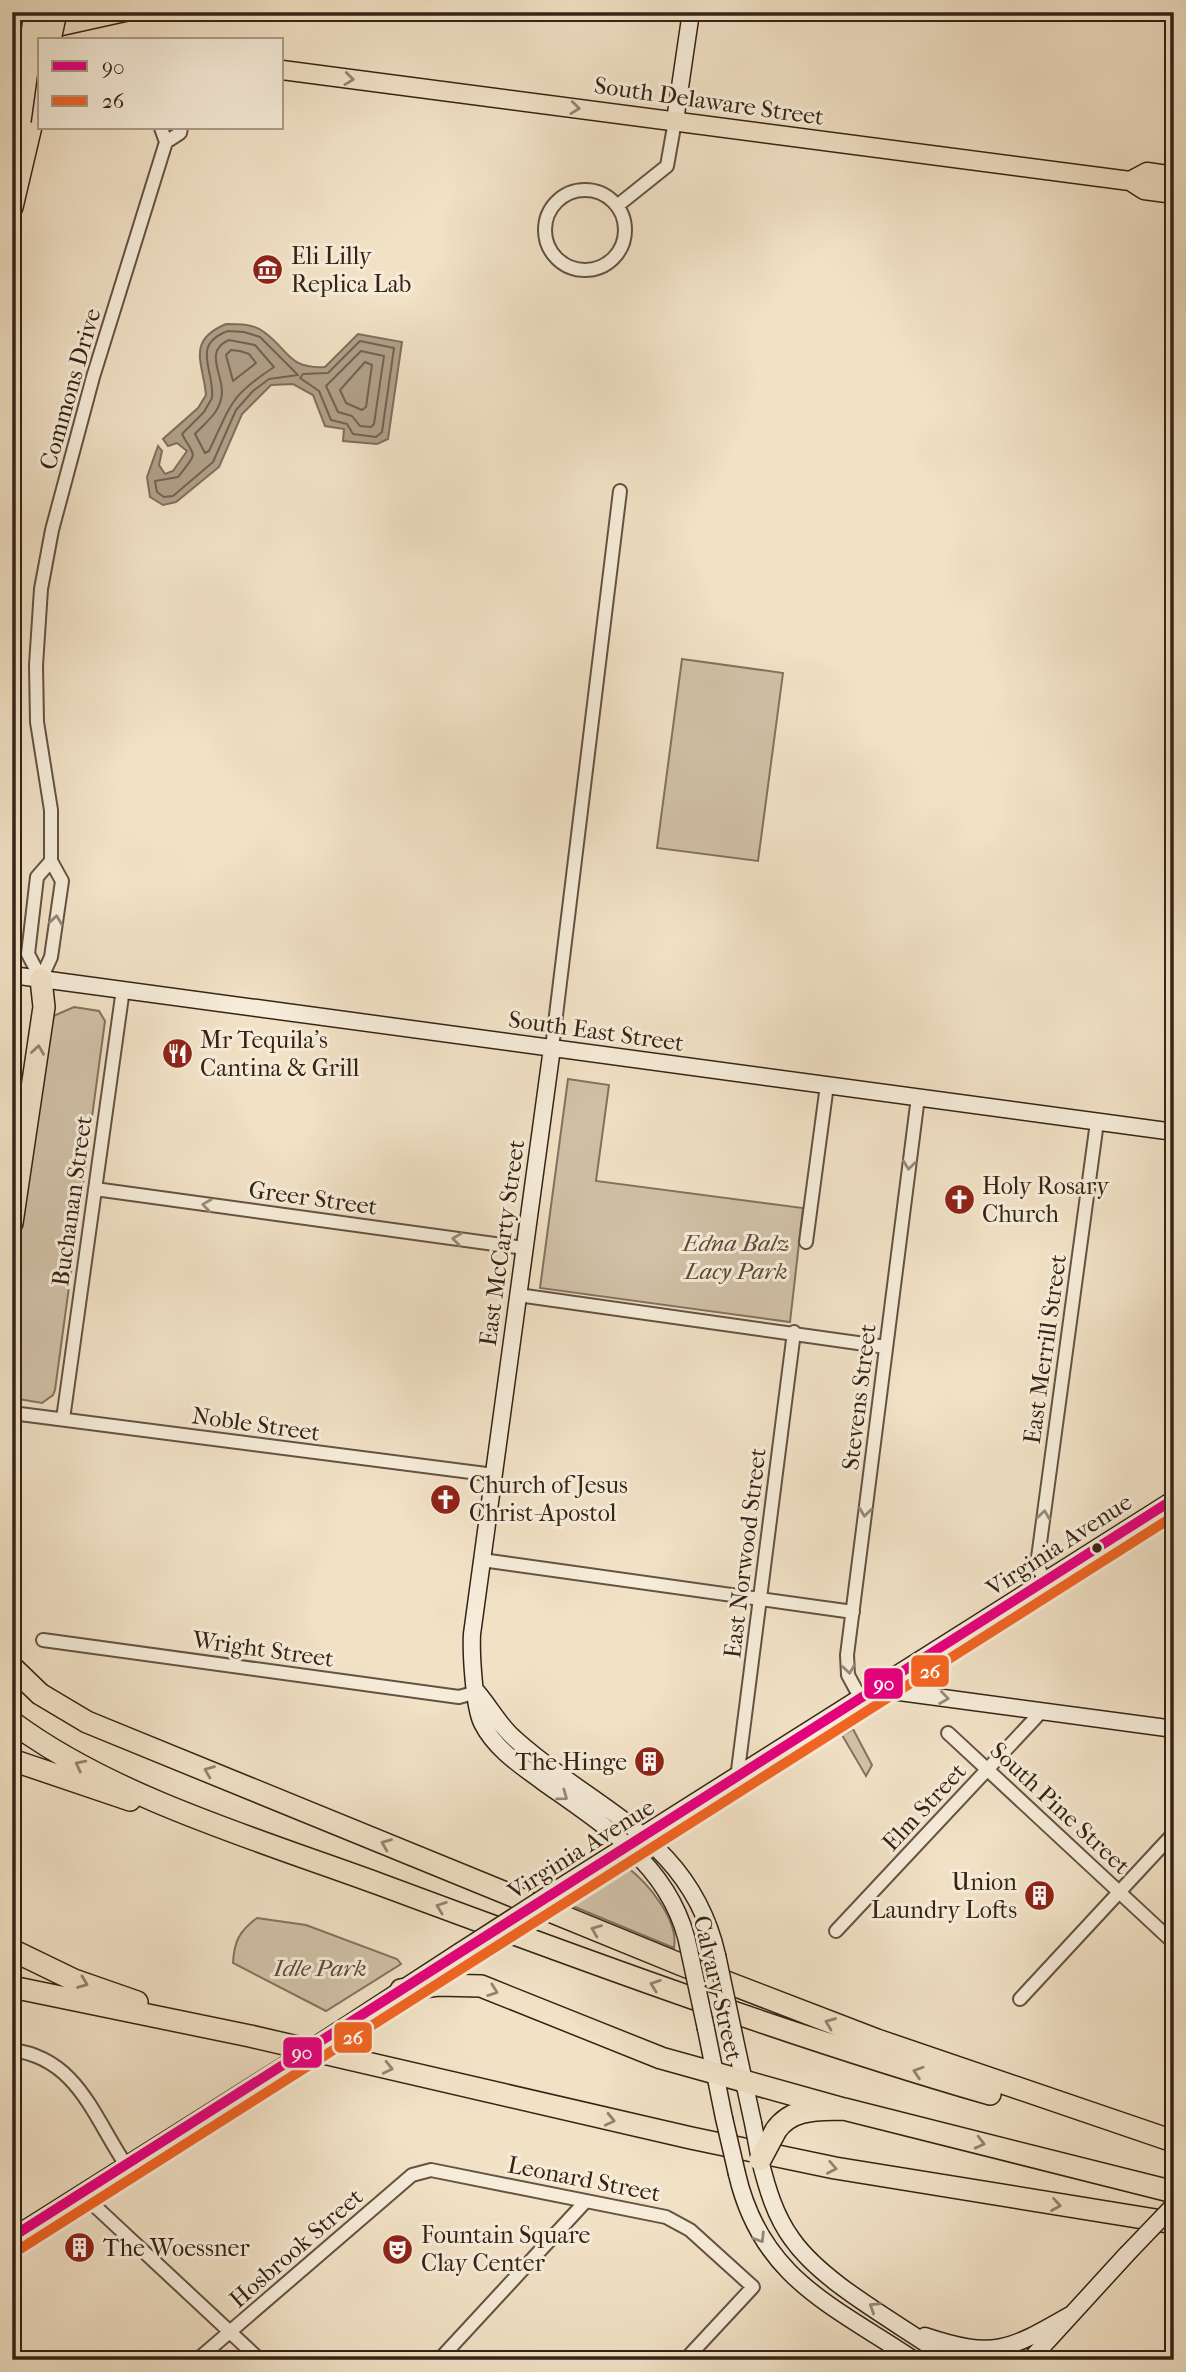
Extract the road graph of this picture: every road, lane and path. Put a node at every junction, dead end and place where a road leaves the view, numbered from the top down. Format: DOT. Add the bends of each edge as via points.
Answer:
graph roads {
  1 [pos="34,12"];
  2 [pos="56,12"];
  3 [pos="125,12"];
  4 [pos="691,12"];
  5 [pos="12,37"];
  6 [pos="50,38"];
  7 [pos="38,54"];
  8 [pos="12,59"];
  9 [pos="284,70"];
  10 [pos="38,93"];
  11 [pos="27,118"];
  12 [pos="675,121"];
  13 [pos="162,130"];
  14 [pos="181,130"];
  15 [pos="166,142"];
  16 [pos="1174,176"];
  17 [pos="1129,181"];
  18 [pos="12,188"];
  19 [pos="1174,194"];
  20 [pos="617,206"];
  21 [pos="12,207"];
  22 [pos="620,491"];
  23 [pos="51,861"];
  24 [pos="12,975"];
  25 [pos="41,979"];
  26 [pos="123,989"];
  27 [pos="552,1048"];
  28 [pos="827,1085"];
  29 [pos="918,1097"];
  30 [pos="1097,1122"];
  31 [pos="1174,1132"];
  32 [pos="95,1189"];
  33 [pos="12,1223"];
  34 [pos="806,1242"];
  35 [pos="524,1248"];
  36 [pos="518,1294"];
  37 [pos="794,1332"];
  38 [pos="886,1347"];
  39 [pos="12,1413"];
  40 [pos="63,1419"];
  41 [pos="494,1475"];
  42 [pos="1174,1499"];
  43 [pos="482,1560"];
  44 [pos="1045,1581"];
  45 [pos="760,1599"];
  46 [pos="853,1612"];
  47 [pos="43,1640"];
  48 [pos="12,1667"];
  49 [pos="877,1689"];
  50 [pos="477,1692"];
  51 [pos="862,1699"];
  52 [pos="1042,1712"];
  53 [pos="12,1722"];
  54 [pos="1174,1729"];
  55 [pos="948,1732"];
  56 [pos="12,1760"];
  57 [pos="988,1770"];
  58 [pos="737,1778"];
  59 [pos="209,1822"];
  60 [pos="1174,1833"];
  61 [pos="643,1836"];
  62 [pos="629,1845"];
  63 [pos="1119,1892"];
  64 [pos="836,1931"];
  65 [pos="1174,1943"];
  66 [pos="12,1950"];
  67 [pos="12,1987"];
  68 [pos="401,1990"];
  69 [pos="1020,1999"];
  70 [pos="250,2036"];
  71 [pos="12,2050"];
  72 [pos="714,2073"];
  73 [pos="743,2080"];
  74 [pos="844,2109"];
  75 [pos="1173,2141"];
  76 [pos="760,2160"];
  77 [pos="126,2165"];
  78 [pos="424,2170"];
  79 [pos="1174,2192"];
  80 [pos="82,2193"];
  81 [pos="586,2201"];
  82 [pos="1174,2205"];
  83 [pos="1174,2223"];
  84 [pos="12,2237"];
  85 [pos="1070,2315"];
  86 [pos="911,2331"];
  87 [pos="230,2332"];
  88 [pos="197,2360"];
  89 [pos="260,2360"];
  90 [pos="439,2360"];
  91 [pos="685,2360"];
  92 [pos="914,2360"];
  93 [pos="950,2360"];
  94 [pos="1030,2360"];
  1 -- 11 [label="highway, bridge"];
  2 -- 6 [label="highway, bridge"];
  3 -- 5 [label="main road"];
  4 -- 12 [label="main road"];
  7 -- 8 [label="main road"];
  9 -- 12 [label="main road, South Delaware Street, one-way"];
  10 -- 11 [label="highway"];
  11 -- 18 [label="highway"];
  11 -- 21 [label="highway"];
  12 -- 17 [label="main road, South Delaware Street"];
  12 -- 20 [label="street" via="667,166"];
  13 -- 15 [label="street"];
  14 -- 15 [label="street"];
  15 -- 23 [label="street, Commons Drive" via="93,377 44,569 35,679 51,810"];
  16 -- 17 [label="main road, South Delaware Street" via="1147,173"];
  17 -- 19 [label="main road, South Delaware Street" via="1144,190"];
  20 -- 20 [label="street" via="592,191 573,191 561,198 546,220 545,237 552,253 573,268 590,270 606,264 617,254 624,237"];
  22 -- 27 [label="street, East McCarty Street"];
  25 -- 23 [label="street, one-way" via="51,957 62,881"];
  23 -- 25 [label="street" via="37,877 28,954"];
  24 -- 25 [label="main road, South East Street"];
  25 -- 26 [label="main road, South East Street"];
  33 -- 25 [label="highway, one-way" via="44,1007"];
  26 -- 27 [label="main road, South East Street"];
  26 -- 32 [label="street, Buchanan Street"];
  27 -- 28 [label="main road, South East Street"];
  27 -- 35 [label="main road, East McCarty Street"];
  28 -- 29 [label="main road, South East Street"];
  28 -- 34 [label="street"];
  29 -- 30 [label="main road, South East Street"];
  29 -- 38 [label="street, Stevens Street, one-way"];
  30 -- 31 [label="main road, South East Street"];
  44 -- 30 [label="street, East Merrill Street, one-way" via="1037,1565"];
  35 -- 32 [label="street, Greer Street, one-way"];
  32 -- 40 [label="street, Buchanan Street"];
  35 -- 36 [label="main road, East McCarty Street"];
  36 -- 37 [label="street"];
  36 -- 41 [label="main road, East McCarty Street"];
  37 -- 38 [label="street"];
  37 -- 45 [label="street, East Norwood Street"];
  38 -- 46 [label="street, Stevens Street, one-way"];
  39 -- 40 [label="street, Noble Street"];
  40 -- 41 [label="street, Noble Street"];
  41 -- 43 [label="main road, East McCarty Street"];
  42 -- 44 [label="main road, Virginia Avenue"];
  43 -- 45 [label="street"];
  43 -- 50 [label="main road, East McCarty Street" via="471,1650"];
  44 -- 49 [label="main road, Virginia Avenue"];
  45 -- 46 [label="street"];
  45 -- 58 [label="street, East Norwood Street"];
  46 -- 51 [label="street, Stevens Street, one-way" via="847,1667"];
  47 -- 50 [label="street, Wright Street" via="452,1696"];
  75 -- 48 [label="highway, one-way" via="877,2040 682,1965 87,1722 40,1693"];
  49 -- 51 [label="main road, Virginia Avenue"];
  49 -- 52 [label="main road, one-way"];
  50 -- 61 [label="main road, Calvary Street" via="513,1738"];
  50 -- 62 [label="main road, Calvary Street, one-way" via="481,1721 500,1749"];
  51 -- 58 [label="main road, Virginia Avenue"];
  52 -- 54 [label="main road"];
  52 -- 57 [label="street, Elm Street"];
  59 -- 53 [label="highway, one-way" via="76,1763"];
  55 -- 57 [label="street, South Pine Street"];
  56 -- 59 [label="highway" via="101,1792"];
  57 -- 63 [label="street, South Pine Street"];
  57 -- 64 [label="street, Elm Street"];
  58 -- 61 [label="main road, Virginia Avenue"];
  75 -- 59 [label="highway, one-way" via="970,2088 742,2016"];
  60 -- 63 [label="street"];
  61 -- 62 [label="main road, Virginia Avenue"];
  61 -- 73 [label="main road, Calvary Street, bridge" via="695,1895 709,1924"];
  62 -- 68 [label="main road, Virginia Avenue, bridge"];
  62 -- 72 [label="main road, Calvary Street, bridge" via="670,1896 686,1931"];
  63 -- 65 [label="street, South Pine Street"];
  63 -- 69 [label="street"];
  66 -- 70 [label="highway, one-way" via="98,1989"];
  67 -- 70 [label="highway"];
  68 -- 72 [label="highway, one-way" via="449,1984 481,1986 661,2058"];
  68 -- 77 [label="main road, Virginia Avenue, bridge"];
  70 -- 83 [label="highway, one-way" via="835,2168"];
  71 -- 77 [label="street" via="44,2057 66,2073"];
  72 -- 73 [label="highway"];
  72 -- 92 [label="main road, Calvary Street, one-way, bridge" via="754,2229 776,2260 808,2288"];
  73 -- 74 [label="highway"];
  73 -- 76 [label="main road, Calvary Street, bridge"];
  74 -- 76 [label="highway, bridge" via="800,2112 783,2121"];
  74 -- 79 [label="highway, one-way"];
  86 -- 76 [label="main road, Calvary Street, one-way" via="807,2257 785,2228"];
  77 -- 80 [label="main road, Virginia Avenue"];
  78 -- 81 [label="street, Leonard Street"];
  78 -- 87 [label="street, Hosbrook Street" via="412,2175"];
  80 -- 84 [label="main road, Virginia Avenue"];
  80 -- 87 [label="street"];
  81 -- 90 [label="street"];
  81 -- 91 [label="street, Leonard Street" via="679,2223 753,2287"];
  82 -- 85 [label="main road, bridge"];
  85 -- 86 [label="main road" via="1018,2344 988,2350 961,2347"];
  85 -- 94 [label="main road"];
  86 -- 93 [label="main road, Calvary Street"];
  87 -- 88 [label="street, Hosbrook Street"];
  87 -- 89 [label="street"];
}
